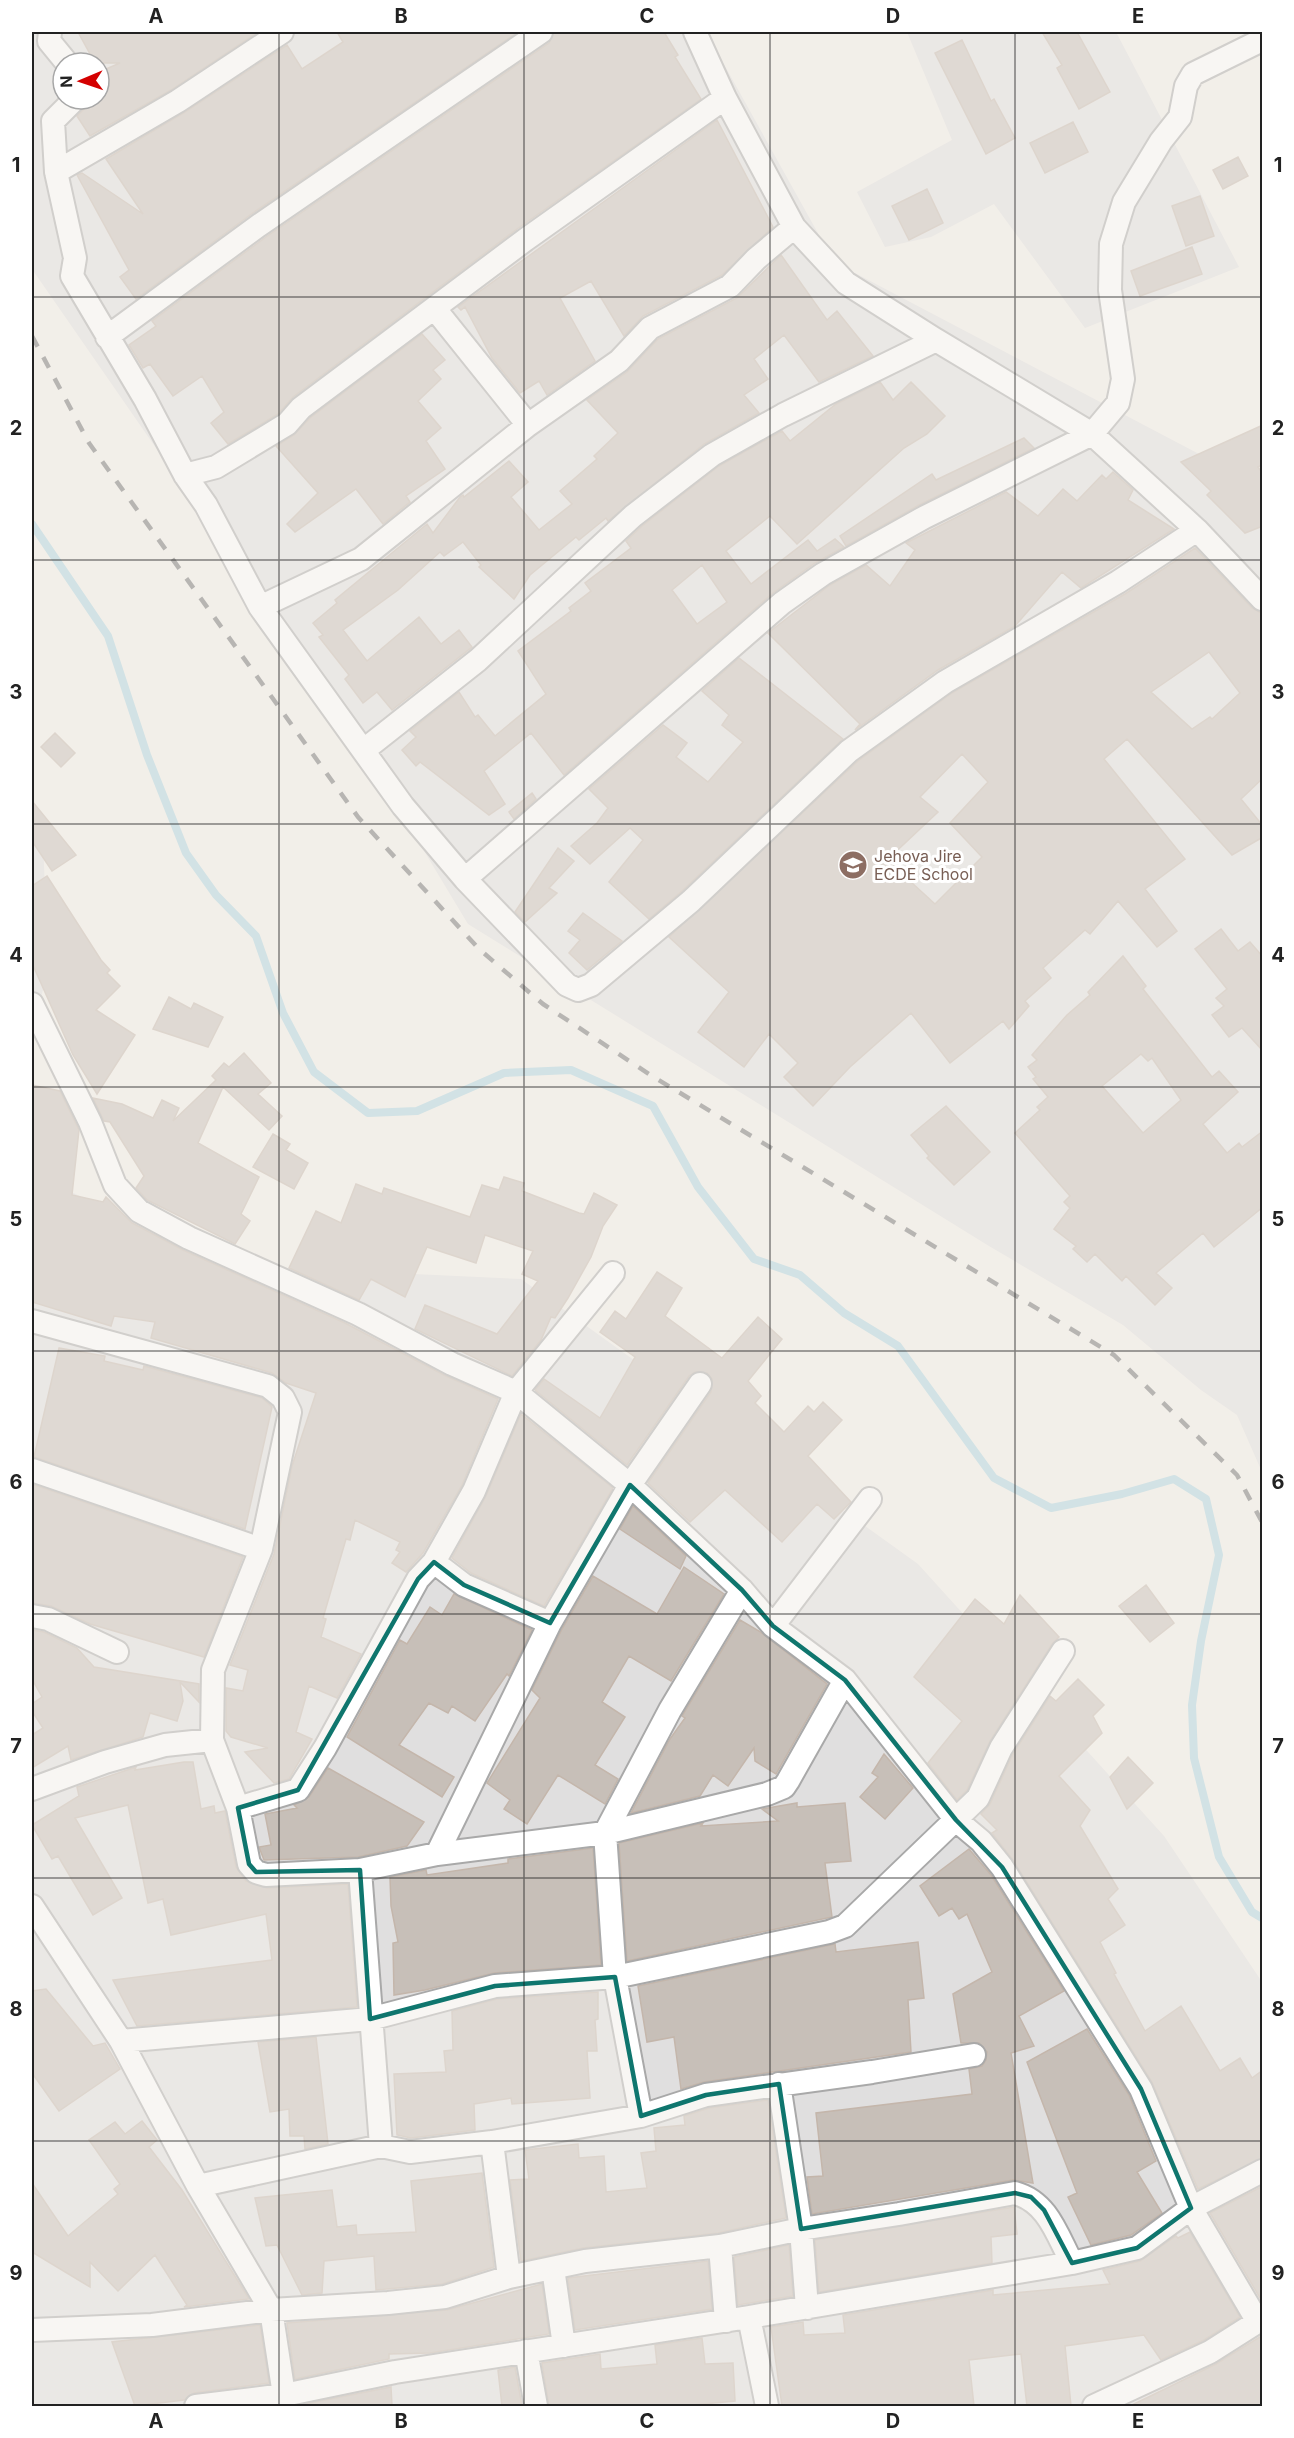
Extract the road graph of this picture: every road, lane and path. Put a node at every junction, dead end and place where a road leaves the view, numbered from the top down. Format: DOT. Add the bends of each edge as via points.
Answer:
graph roads {
  1 [pos="51,32"];
  2 [pos="282,32"];
  3 [pos="541,32"];
  4 [pos="696,32"];
  5 [pos="1263,40"];
  6 [pos="56,51"];
  7 [pos="725,98"];
  8 [pos="63,111"];
  9 [pos="56,172"];
  10 [pos="794,227"];
  11 [pos="435,309"];
  12 [pos="107,337"];
  13 [pos="936,340"];
  14 [pos="528,425"];
  15 [pos="1092,434"];
  16 [pos="185,475"];
  17 [pos="1197,530"];
  18 [pos="1263,600"];
  19 [pos="260,607"];
  20 [pos="364,750"];
  21 [pos="465,879"];
  22 [pos="32,1004"];
  23 [pos="613,1273"];
  24 [pos="32,1321"];
  25 [pos="700,1384"];
  26 [pos="516,1392"];
  27 [pos="32,1470"];
  28 [pos="630,1485"];
  29 [pos="870,1499"];
  30 [pos="261,1549"];
  31 [pos="434,1562"];
  32 [pos="742,1590"];
  33 [pos="32,1616"];
  34 [pos="550,1623"];
  35 [pos="773,1626"];
  36 [pos="1063,1651"];
  37 [pos="117,1652"];
  38 [pos="845,1680"];
  39 [pos="212,1740"];
  40 [pos="32,1789"];
  41 [pos="238,1809"];
  42 [pos="956,1820"];
  43 [pos="605,1833"];
  44 [pos="437,1854"];
  45 [pos="360,1870"];
  46 [pos="32,1906"];
  47 [pos="615,1977"];
  48 [pos="370,2019"];
  49 [pos="121,2041"];
  50 [pos="974,2055"];
  51 [pos="779,2084"];
  52 [pos="641,2116"];
  53 [pos="492,2142"];
  54 [pos="381,2146"];
  55 [pos="1263,2171"];
  56 [pos="198,2187"];
  57 [pos="1191,2208"];
  58 [pos="801,2229"];
  59 [pos="720,2246"];
  60 [pos="1072,2263"];
  61 [pos="553,2268"];
  62 [pos="509,2277"];
  63 [pos="807,2308"];
  64 [pos="271,2310"];
  65 [pos="749,2317"];
  66 [pos="1260,2320"];
  67 [pos="726,2321"];
  68 [pos="32,2330"];
  69 [pos="564,2346"];
  70 [pos="526,2351"];
  71 [pos="284,2395"];
  72 [pos="196,2406"];
  73 [pos="536,2406"];
  74 [pos="767,2406"];
  75 [pos="1094,2406"];
  1 -- 6 [label="street" via="48,41"];
  2 -- 9 [label="street" via="178,101"];
  3 -- 12 [label="street" via="258,226"];
  4 -- 7 [label="street"];
  5 -- 15 [label="street" via="1193,74 1186,86 1180,117 1124,202 1111,244 1110,290 1123,379 1118,403"];
  7 -- 10 [label="street"];
  7 -- 11 [label="street"];
  8 -- 9 [label="street" via="53,121"];
  9 -- 12 [label="street" via="75,258 72,276"];
  10 -- 13 [label="street" via="846,283"];
  10 -- 14 [label="street" via="730,286 650,328 619,361"];
  11 -- 14 [label="street"];
  11 -- 16 [label="street" via="301,408 286,424 216,467"];
  12 -- 16 [label="street"];
  13 -- 15 [label="street"];
  13 -- 20 [label="street" via="783,415 712,455 633,516 478,660"];
  14 -- 19 [label="street" via="361,559"];
  15 -- 17 [label="street"];
  15 -- 21 [label="street" via="925,516 823,574 782,603"];
  16 -- 19 [label="street" via="206,505"];
  17 -- 18 [label="street"];
  17 -- 21 [label="street" via="1118,582 945,682 849,751 691,901 591,985 578,990 567,985"];
  19 -- 20 [label="street"];
  20 -- 21 [label="street" via="403,806"];
  22 -- 26 [label="street" via="90,1122 115,1185 140,1211 189,1238 358,1314 452,1364"];
  23 -- 26 [label="street"];
  24 -- 30 [label="street" via="268,1386 283,1398 290,1412"];
  25 -- 28 [label="street"];
  26 -- 28 [label="street"];
  26 -- 31 [label="street" via="474,1491"];
  27 -- 30 [label="street"];
  28 -- 32 [label="street"];
  28 -- 34 [label="street"];
  29 -- 35 [label="street"];
  30 -- 39 [label="street" via="213,1670"];
  31 -- 34 [label="street" via="472,1589"];
  31 -- 41 [label="street" via="418,1578 298,1790"];
  32 -- 35 [label="street"];
  32 -- 43 [label="street" via="704,1650"];
  33 -- 37 [label="street" via="48,1619"];
  34 -- 44 [label="street"];
  35 -- 38 [label="street"];
  36 -- 42 [label="street" via="1001,1748 978,1798"];
  38 -- 42 [label="street"];
  38 -- 43 [label="street" via="784,1786 767,1794"];
  39 -- 40 [label="street" via="165,1745"];
  39 -- 41 [label="street"];
  41 -- 45 [label="street" via="249,1864 256,1872 266,1875"];
  42 -- 47 [label="street" via="845,1926"];
  42 -- 57 [label="street" via="981,1841 1002,1867 1141,2089"];
  43 -- 44 [label="street"];
  43 -- 47 [label="street"];
  44 -- 45 [label="street"];
  45 -- 48 [label="street"];
  46 -- 49 [label="street"];
  47 -- 48 [label="street" via="495,1986"];
  47 -- 52 [label="street"];
  48 -- 49 [label="street"];
  48 -- 54 [label="street"];
  49 -- 56 [label="street"];
  50 -- 51 [label="street"];
  51 -- 52 [label="street" via="706,2095"];
  51 -- 58 [label="street"];
  52 -- 53 [label="street"];
  53 -- 54 [label="street" via="410,2152"];
  53 -- 62 [label="street"];
  54 -- 56 [label="street"];
  55 -- 57 [label="street"];
  56 -- 64 [label="street"];
  57 -- 60 [label="street" via="1137,2248"];
  57 -- 66 [label="street"];
  58 -- 59 [label="street"];
  58 -- 60 [label="street" via="1015,2193 1031,2197 1044,2210"];
  58 -- 63 [label="street"];
  59 -- 61 [label="street"];
  59 -- 67 [label="street"];
  60 -- 63 [label="street"];
  61 -- 62 [label="street"];
  61 -- 69 [label="street"];
  62 -- 64 [label="street" via="445,2296 387,2304"];
  63 -- 65 [label="street"];
  64 -- 68 [label="street" via="153,2325"];
  64 -- 71 [label="street"];
  65 -- 67 [label="street"];
  65 -- 74 [label="street"];
  66 -- 75 [label="street" via="1210,2352"];
  67 -- 69 [label="street"];
  69 -- 70 [label="street"];
  70 -- 71 [label="street"];
  70 -- 73 [label="street"];
  71 -- 72 [label="street"];
}
